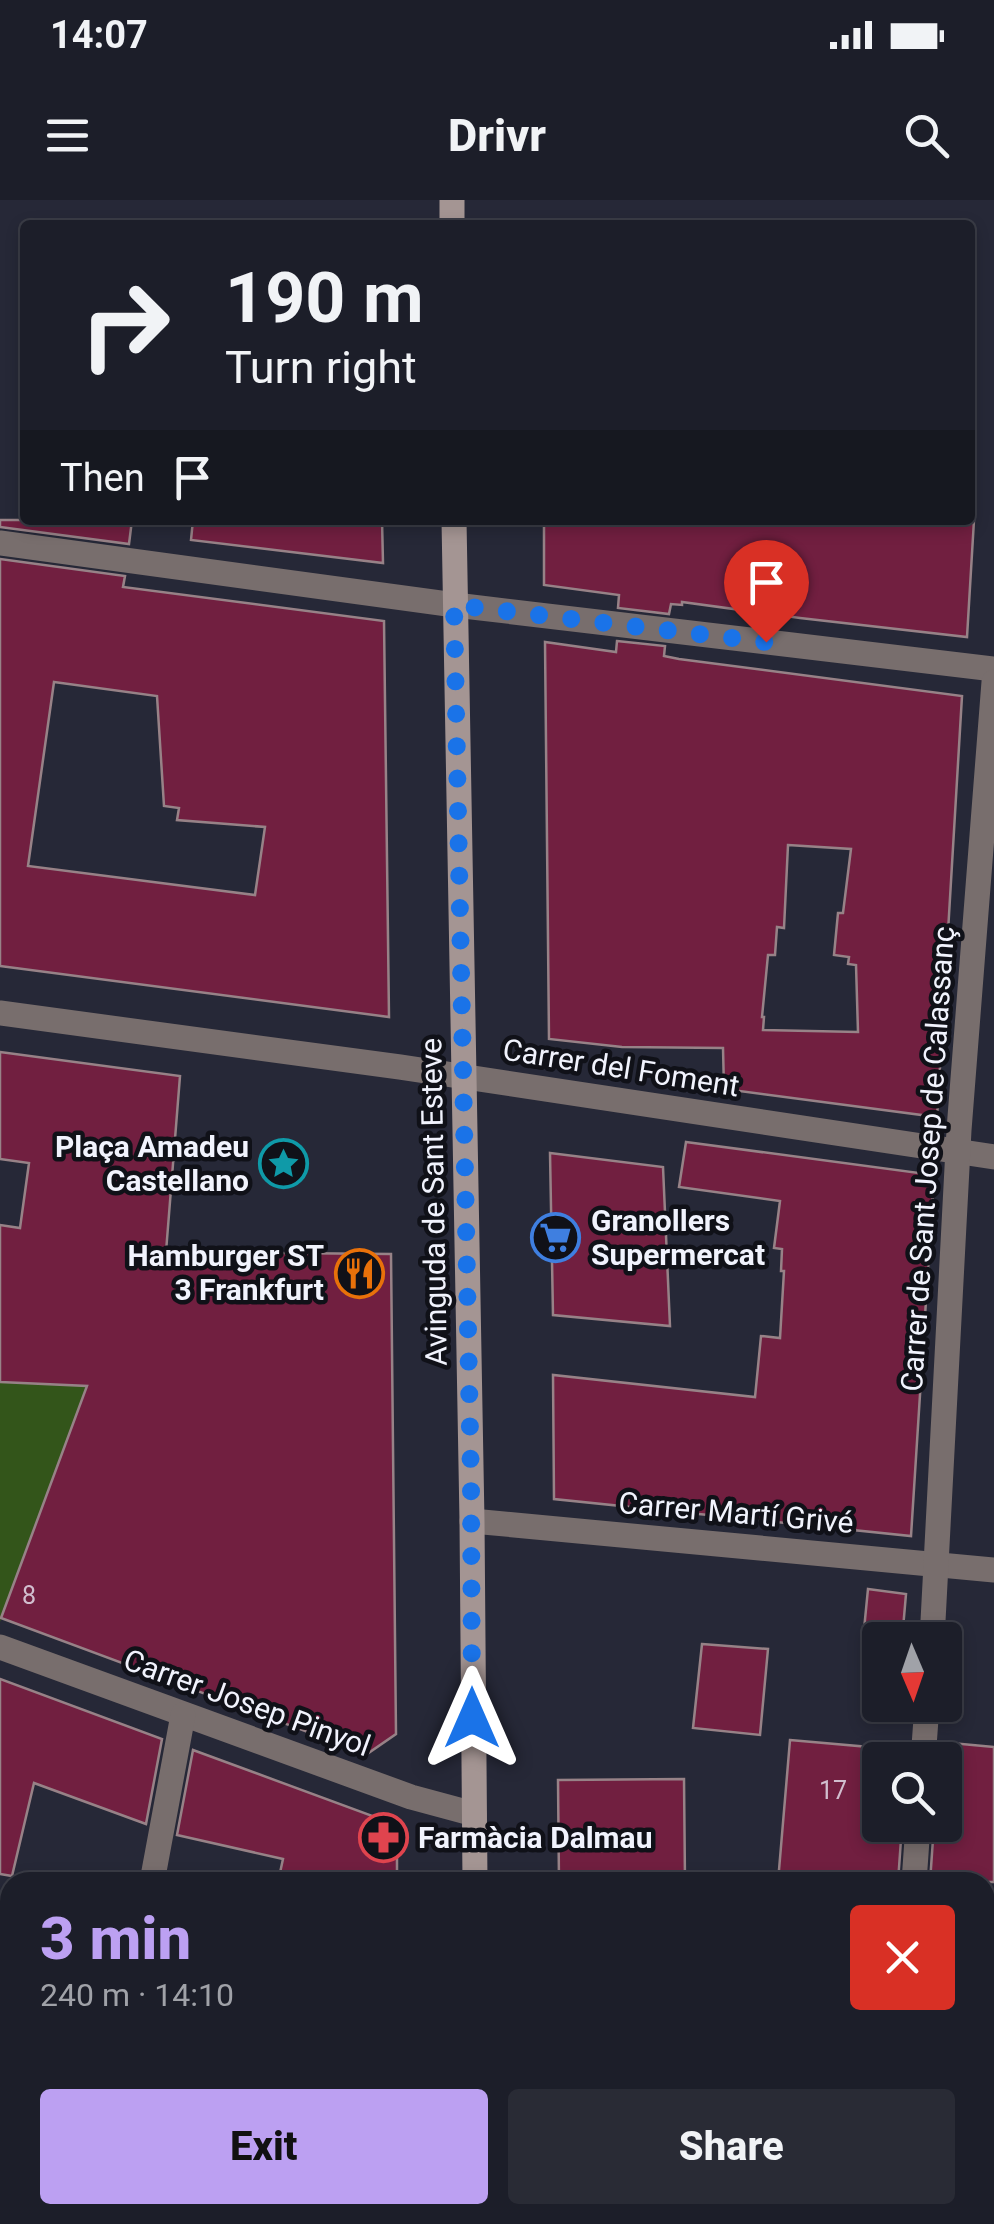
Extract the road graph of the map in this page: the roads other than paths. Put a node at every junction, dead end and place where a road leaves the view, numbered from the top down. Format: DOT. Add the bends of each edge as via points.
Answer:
graph roads {
  1 [pos="454,525"];
  2 [pos="0,542"];
  3 [pos="454,605"];
  4 [pos="994,669"];
  5 [pos="994,682"];
  6 [pos="0,1013"];
  7 [pos="465,1077"];
  8 [pos="958,1152"];
  9 [pos="994,1157"];
  10 [pos="472,1522"];
  11 [pos="938,1564"];
  12 [pos="994,1570"];
  13 [pos="933,1622"];
  14 [pos="0,1647"];
  15 [pos="182,1715"];
  16 [pos="474,1814"];
  17 [pos="917,1842"];
  18 [pos="154,1872"];
  19 [pos="475,1872"];
  20 [pos="915,1872"];
  1 -- 3 [label="street, Avinguda de Sant Esteve"];
  2 -- 3 [label="street"];
  3 -- 4 [label="street"];
  3 -- 7 [label="street, Avinguda de Sant Esteve"];
  5 -- 8 [label="street, Carrer de Sant Josep de Calassanç"];
  6 -- 7 [label="street, Carrer del Foment"];
  7 -- 8 [label="street, Carrer del Foment"];
  7 -- 10 [label="street, Avinguda de Sant Esteve"];
  8 -- 9 [label="street, Carrer del Foment"];
  8 -- 11 [label="street, Carrer de Sant Josep de Calassanç"];
  10 -- 11 [label="street, Carrer Martí Grivé"];
  10 -- 16 [label="street, Avinguda de Sant Esteve"];
  11 -- 12 [label="street, Carrer Martí Grivé"];
  11 -- 13 [label="street, Carrer de Sant Josep de Calassanç"];
  14 -- 15 [label="street, Carrer Josep Pinyol"];
  15 -- 16 [label="street, Carrer Josep Pinyol"];
  15 -- 18 [label="street"];
  16 -- 19 [label="street, Avinguda de Sant Esteve"];
  17 -- 20 [label="street"];
}
